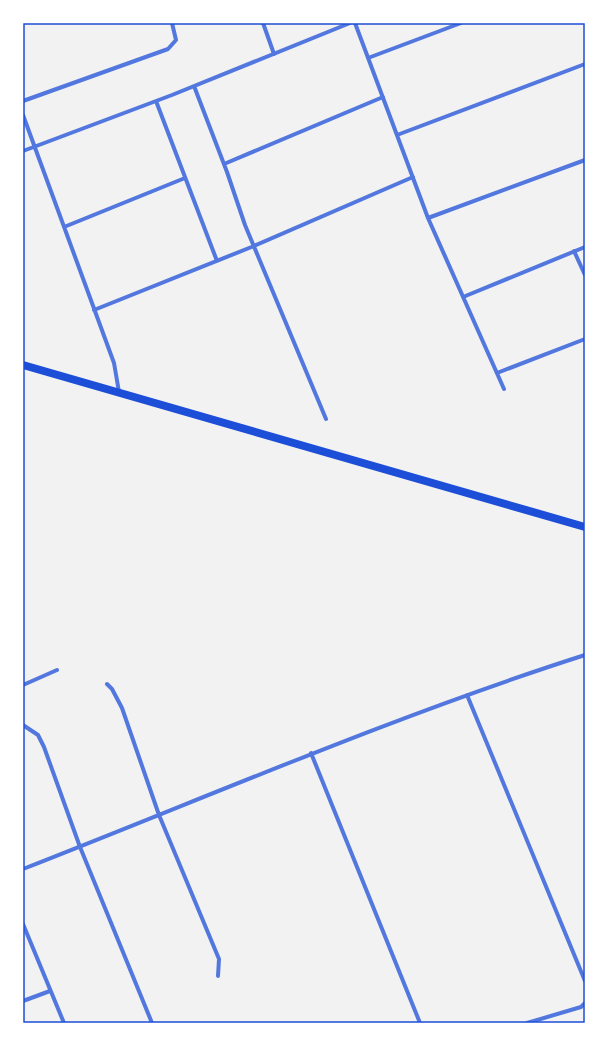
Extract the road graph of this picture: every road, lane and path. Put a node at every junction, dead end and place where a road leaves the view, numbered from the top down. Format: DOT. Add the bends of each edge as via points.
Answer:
graph roads {
  1 [pos="172,23"];
  2 [pos="263,23"];
  3 [pos="350,23"];
  4 [pos="355,23"];
  5 [pos="461,23"];
  6 [pos="274,54"];
  7 [pos="368,58"];
  8 [pos="585,64"];
  9 [pos="194,86"];
  10 [pos="383,97"];
  11 [pos="156,100"];
  12 [pos="23,101"];
  13 [pos="23,115"];
  14 [pos="397,135"];
  15 [pos="36,147"];
  16 [pos="23,151"];
  17 [pos="585,160"];
  18 [pos="224,164"];
  19 [pos="413,176"];
  20 [pos="185,178"];
  21 [pos="428,218"];
  22 [pos="64,227"];
  23 [pos="254,246"];
  24 [pos="585,247"];
  25 [pos="574,251"];
  26 [pos="217,261"];
  27 [pos="585,275"];
  28 [pos="463,297"];
  29 [pos="94,310"];
  30 [pos="585,339"];
  31 [pos="23,365"];
  32 [pos="497,373"];
  33 [pos="504,389"];
  34 [pos="119,392"];
  35 [pos="326,419"];
  36 [pos="585,527"];
  37 [pos="585,655"];
  38 [pos="57,670"];
  39 [pos="107,684"];
  40 [pos="23,685"];
  41 [pos="466,695"];
  42 [pos="23,725"];
  43 [pos="311,753"];
  44 [pos="159,815"];
  45 [pos="80,847"];
  46 [pos="23,869"];
  47 [pos="23,924"];
  48 [pos="218,976"];
  49 [pos="585,981"];
  50 [pos="50,991"];
  51 [pos="23,1001"];
  52 [pos="585,1003"];
  53 [pos="64,1023"];
  54 [pos="152,1023"];
  55 [pos="420,1023"];
  56 [pos="527,1023"];
  1 -- 12 [label="street" via="176,40 168,49"];
  2 -- 6 [label="street"];
  3 -- 6 [label="street"];
  4 -- 7 [label="street"];
  5 -- 7 [label="street"];
  6 -- 9 [label="street"];
  7 -- 10 [label="street"];
  8 -- 14 [label="street"];
  9 -- 11 [label="street"];
  9 -- 18 [label="street"];
  10 -- 14 [label="street"];
  10 -- 18 [label="street"];
  11 -- 15 [label="street"];
  11 -- 20 [label="street"];
  13 -- 15 [label="street"];
  14 -- 19 [label="street"];
  15 -- 16 [label="street"];
  15 -- 22 [label="street"];
  17 -- 21 [label="street"];
  18 -- 23 [label="street"];
  19 -- 21 [label="street"];
  19 -- 23 [label="street"];
  20 -- 22 [label="street"];
  20 -- 26 [label="street"];
  21 -- 28 [label="street"];
  22 -- 29 [label="street"];
  23 -- 26 [label="street"];
  23 -- 35 [label="street"];
  24 -- 25 [label="street"];
  25 -- 27 [label="street"];
  25 -- 28 [label="street"];
  26 -- 29 [label="street"];
  28 -- 32 [label="street"];
  29 -- 34 [label="street" via="114,363"];
  30 -- 32 [label="street"];
  31 -- 34 [label="main road"];
  32 -- 33 [label="street"];
  34 -- 36 [label="main road"];
  37 -- 41 [label="street"];
  38 -- 40 [label="street"];
  39 -- 44 [label="street" via="122,708"];
  41 -- 43 [label="street"];
  41 -- 49 [label="street"];
  42 -- 45 [label="street" via="38,735 44,747"];
  43 -- 44 [label="street"];
  43 -- 55 [label="street"];
  44 -- 45 [label="street"];
  44 -- 48 [label="street" via="218,959"];
  45 -- 46 [label="street"];
  45 -- 54 [label="street"];
  47 -- 50 [label="street"];
  50 -- 51 [label="street"];
  50 -- 53 [label="street"];
  52 -- 56 [label="street" via="581,1007"];
}
